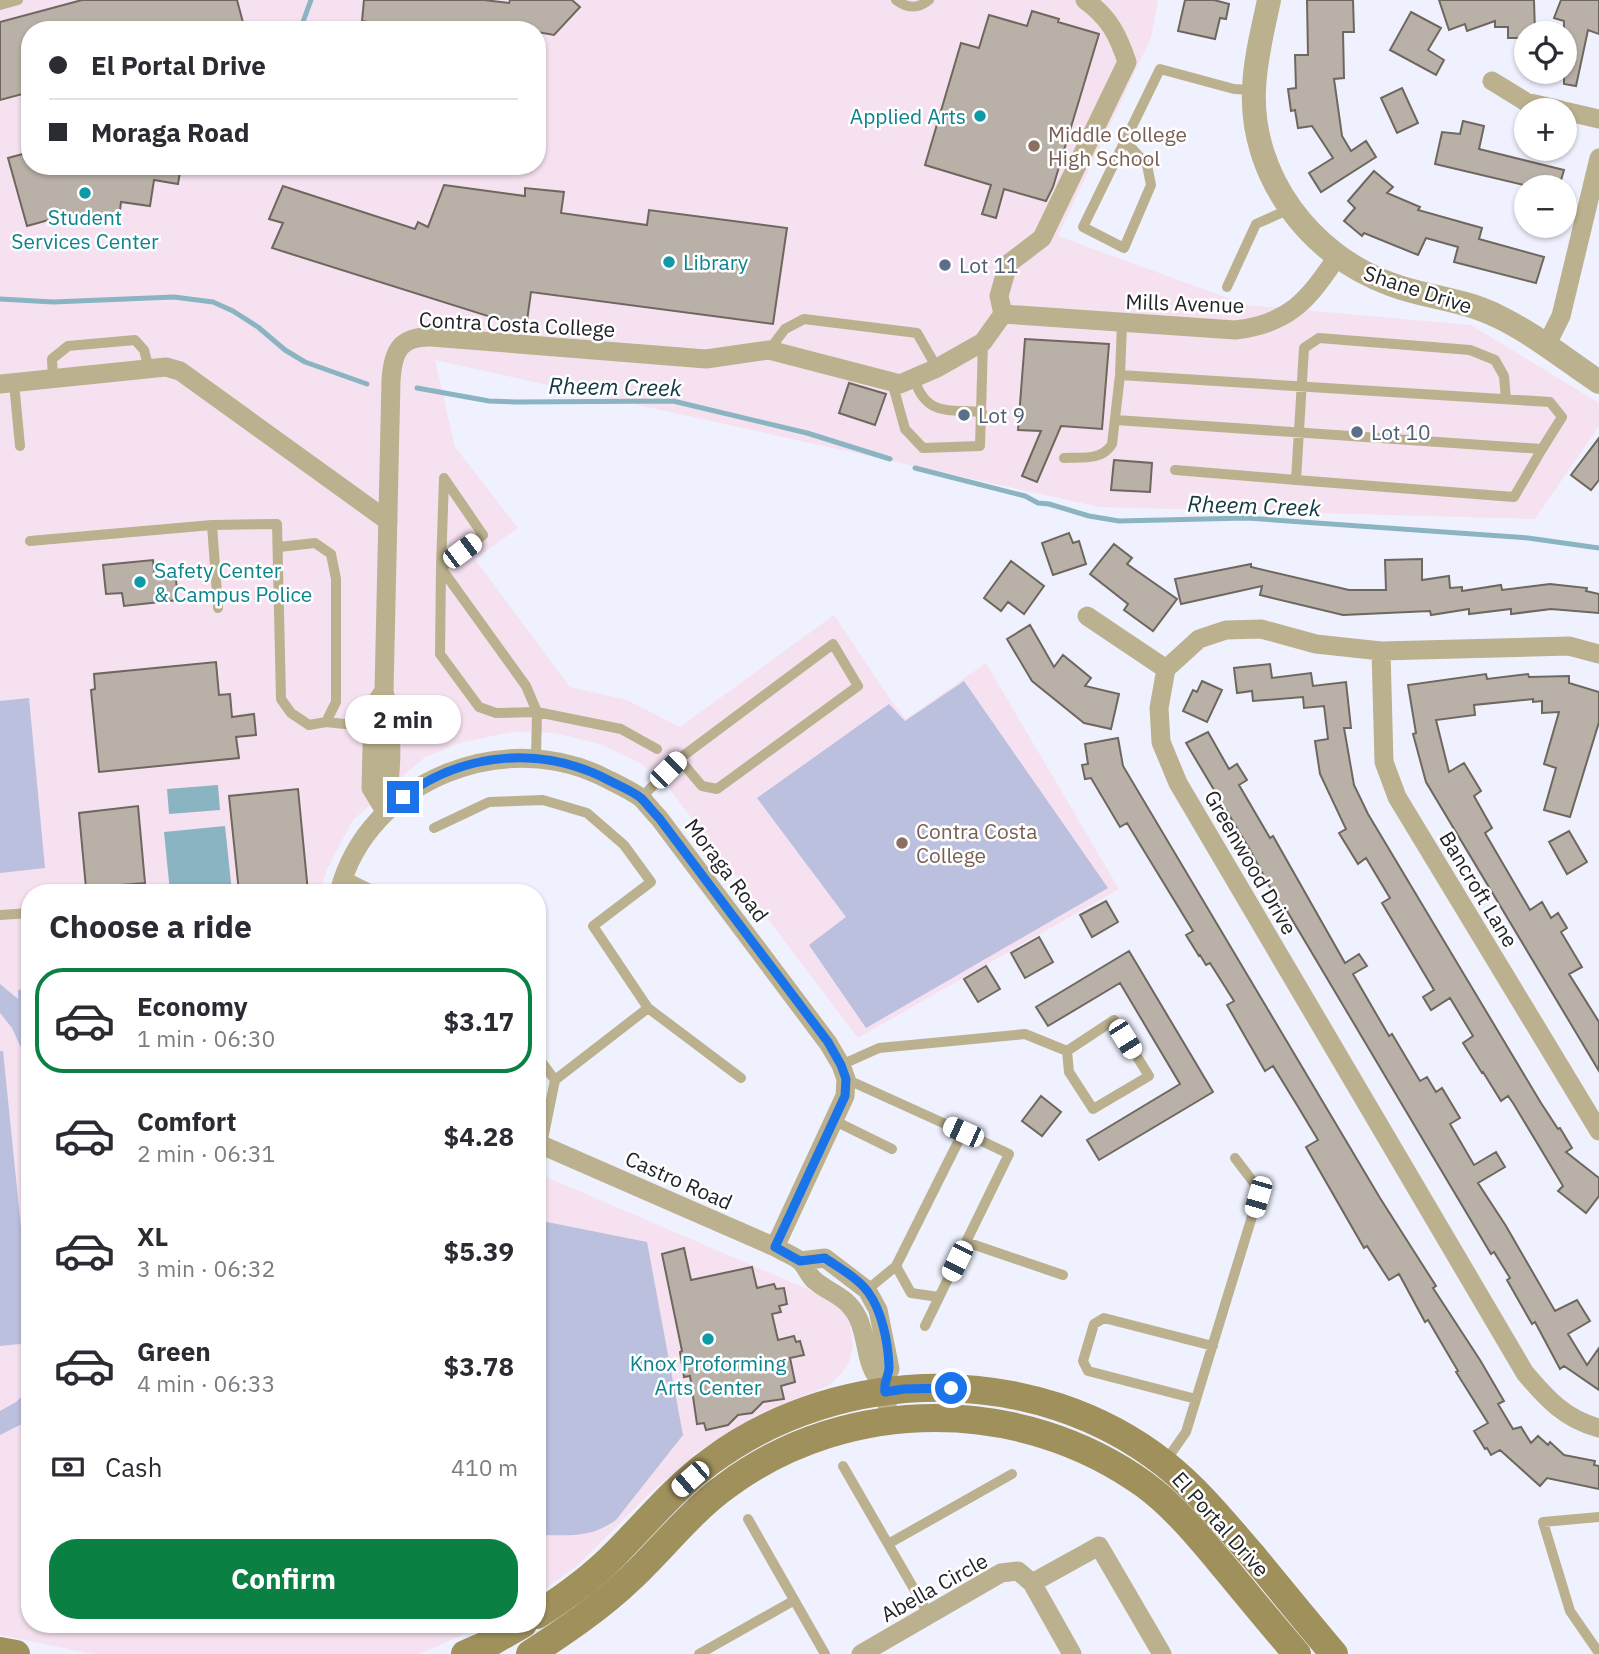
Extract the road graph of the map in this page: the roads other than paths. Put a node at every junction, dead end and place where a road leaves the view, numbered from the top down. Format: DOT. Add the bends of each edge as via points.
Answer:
graph roads {
  1 [pos="18,0"];
  2 [pos="896,0"];
  3 [pos="929,0"];
  4 [pos="1085,0"];
  5 [pos="1269,0"];
  6 [pos="0,5"];
  7 [pos="1492,81"];
  8 [pos="1254,90"];
  9 [pos="1520,98"];
  10 [pos="1577,114"];
  11 [pos="1599,119"];
  12 [pos="1125,141"];
  13 [pos="1599,158"];
  14 [pos="1290,209"];
  15 [pos="1337,257"];
  16 [pos="1227,287"];
  17 [pos="1003,314"];
  18 [pos="1122,324"];
  19 [pos="984,342"];
  20 [pos="1546,346"];
  21 [pos="769,350"];
  22 [pos="937,368"];
  23 [pos="149,369"];
  24 [pos="1121,375"];
  25 [pos="53,379"];
  26 [pos="914,379"];
  27 [pos="892,382"];
  28 [pos="1599,382"];
  29 [pos="7,384"];
  30 [pos="1300,385"];
  31 [pos="1506,399"];
  32 [pos="982,412"];
  33 [pos="1116,420"];
  34 [pos="1298,433"];
  35 [pos="20,446"];
  36 [pos="1542,449"];
  37 [pos="1064,458"];
  38 [pos="1175,470"];
  39 [pos="1296,480"];
  40 [pos="388,521"];
  41 [pos="212,525"];
  42 [pos="30,541"];
  43 [pos="279,547"];
  44 [pos="440,568"];
  45 [pos="218,608"];
  46 [pos="1087,616"];
  47 [pos="1381,651"];
  48 [pos="1599,654"];
  49 [pos="1166,669"];
  50 [pos="384,691"];
  51 [pos="537,712"];
  52 [pos="326,722"];
  53 [pos="373,727"];
  54 [pos="657,749"];
  55 [pos="536,758"];
  56 [pos="679,759"];
  57 [pos="641,798"];
  58 [pos="385,811"];
  59 [pos="434,828"];
  60 [pos="341,884"];
  61 [pos="21,914"];
  62 [pos="0,915"];
  63 [pos="648,1007"];
  64 [pos="1067,1051"];
  65 [pos="546,1069"];
  66 [pos="844,1072"];
  67 [pos="741,1078"];
  68 [pos="555,1080"];
  69 [pos="546,1118"];
  70 [pos="835,1121"];
  71 [pos="1599,1131"];
  72 [pos="963,1132"];
  73 [pos="546,1147"];
  74 [pos="892,1149"];
  75 [pos="1235,1158"];
  76 [pos="966,1242"];
  77 [pos="775,1247"];
  78 [pos="800,1261"];
  79 [pos="896,1266"];
  80 [pos="1063,1275"];
  81 [pos="867,1290"];
  82 [pos="939,1297"];
  83 [pos="925,1325"];
  84 [pos="1213,1346"];
  85 [pos="884,1388"];
  86 [pos="1196,1399"];
  87 [pos="890,1420"];
  88 [pos="1599,1428"];
  89 [pos="843,1466"];
  90 [pos="1012,1474"];
  91 [pos="1154,1474"];
  92 [pos="1599,1517"];
  93 [pos="748,1518"];
  94 [pos="888,1544"];
  95 [pos="1032,1583"];
  96 [pos="793,1601"];
  97 [pos="546,1609"];
  98 [pos="929,1615"];
  99 [pos="507,1633"];
  100 [pos="0,1651"];
  101 [pos="1599,1653"];
  102 [pos="16,1654"];
  103 [pos="465,1654"];
  104 [pos="530,1654"];
  105 [pos="699,1654"];
  106 [pos="825,1654"];
  107 [pos="861,1654"];
  108 [pos="1072,1654"];
  109 [pos="1162,1654"];
  110 [pos="1297,1654"];
  111 [pos="1334,1654"];
  1 -- 6 [label="lane"];
  2 -- 3 [label="lane" via="916,7"];
  4 -- 17 [label="street" via="1102,12 1117,33 1127,62 1042,238 1008,264 999,296"];
  5 -- 8 [label="street, Shane Drive"];
  7 -- 9 [label="street"];
  8 -- 12 [label="lane" via="1160,69"];
  8 -- 14 [label="street, Shane Drive" via="1261,146"];
  10 -- 11 [label="street"];
  12 -- 12 [label="lane" via="1083,227 1124,248 1151,185 1147,165"];
  13 -- 20 [label="street" via="1561,316"];
  14 -- 15 [label="street, Shane Drive" via="1315,240"];
  14 -- 16 [label="lane" via="1256,224"];
  15 -- 18 [label="street, Mills Avenue" via="1303,302 1259,327 1235,330"];
  15 -- 20 [label="street, Shane Drive" via="1392,285 1461,300 1498,316"];
  17 -- 18 [label="street, Mills Avenue"];
  17 -- 19 [label="street"];
  18 -- 24 [label="lane"];
  19 -- 22 [label="street"];
  19 -- 32 [label="lane"];
  20 -- 28 [label="street, Shane Drive"];
  21 -- 22 [label="lane" via="785,329 804,319 917,333"];
  21 -- 27 [label="street"];
  21 -- 40 [label="street, Contra Costa College" via="706,359 431,337 406,341 392,363"];
  22 -- 26 [label="street"];
  23 -- 25 [label="street"];
  23 -- 25 [label="lane" via="135,340 68,346 52,359"];
  23 -- 40 [label="street" via="166,367 193,379"];
  24 -- 30 [label="lane"];
  24 -- 33 [label="lane"];
  25 -- 29 [label="street"];
  26 -- 27 [label="street"];
  26 -- 32 [label="lane" via="920,397 934,408"];
  27 -- 32 [label="lane" via="905,429 923,448 980,446"];
  29 -- 35 [label="lane"];
  30 -- 31 [label="lane"];
  30 -- 31 [label="lane" via="1304,348 1319,338 1470,351 1495,360 1504,376"];
  30 -- 34 [label="lane"];
  31 -- 36 [label="lane" via="1549,402 1562,417"];
  33 -- 34 [label="lane"];
  33 -- 37 [label="lane" via="1108,452"];
  34 -- 36 [label="lane"];
  34 -- 39 [label="lane"];
  36 -- 39 [label="lane" via="1514,496"];
  38 -- 39 [label="lane"];
  40 -- 50 [label="street, Contra Costa College"];
  41 -- 42 [label="lane"];
  41 -- 43 [label="lane" via="277,524"];
  41 -- 45 [label="lane"];
  43 -- 52 [label="lane" via="281,699 309,725"];
  43 -- 52 [label="lane" via="315,544 331,554 336,579 336,702"];
  44 -- 44 [label="lane" via="442,542 444,478 483,535"];
  44 -- 51 [label="lane" via="526,686"];
  44 -- 51 [label="lane" via="440,654 479,707 496,713"];
  46 -- 49 [label="street"];
  47 -- 48 [label="street" via="1569,646"];
  47 -- 49 [label="street" via="1316,645 1261,629 1226,630 1199,639"];
  47 -- 71 [label="street, Bancroft Lane" via="1384,762 1397,797"];
  49 -- 88 [label="street, Greenwood Drive" via="1159,708 1161,742 1178,783 1525,1373 1552,1405"];
  50 -- 53 [label="street, Contra Costa College" via="373,707"];
  50 -- 58 [label="street, Contra Costa College" via="391,779"];
  51 -- 54 [label="lane" via="621,729"];
  51 -- 55 [label="lane"];
  52 -- 53 [label="lane"];
  53 -- 58 [label="street, Contra Costa College" via="372,788"];
  55 -- 57 [label="street, Moraga Road" via="596,773"];
  55 -- 58 [label="street, Moraga Road" via="459,766 421,784"];
  56 -- 56 [label="lane" via="833,645 858,686 717,789 702,786"];
  56 -- 57 [label="lane"];
  57 -- 66 [label="street, Moraga Road" via="828,1042"];
  58 -- 60 [label="street, Moraga Road" via="362,841"];
  59 -- 63 [label="lane" via="489,802 543,800 587,813 624,845 651,882 593,926"];
  61 -- 62 [label="lane"];
  63 -- 67 [label="lane"];
  63 -- 68 [label="lane"];
  64 -- 64 [label="lane" via="1114,1020 1149,1076 1093,1108 1069,1072"];
  64 -- 66 [label="lane" via="1025,1034 879,1048"];
  65 -- 68 [label="lane"];
  66 -- 70 [label="street" via="845,1096"];
  66 -- 72 [label="lane"];
  68 -- 69 [label="lane"];
  70 -- 74 [label="lane"];
  70 -- 77 [label="street"];
  72 -- 76 [label="lane" via="1009,1154"];
  72 -- 79 [label="lane"];
  73 -- 77 [label="street, Castro Road"];
  75 -- 84 [label="lane" via="1258,1197"];
  76 -- 80 [label="lane"];
  76 -- 82 [label="lane"];
  77 -- 78 [label="street, Castro Road"];
  78 -- 81 [label="street, Castro Road" via="825,1258"];
  78 -- 85 [label="street, Castro Road" via="813,1279 836,1292 858,1318 871,1370"];
  79 -- 81 [label="lane"];
  79 -- 82 [label="lane" via="911,1293"];
  81 -- 85 [label="street, Castro Road" via="885,1339 890,1370"];
  82 -- 83 [label="lane"];
  84 -- 86 [label="lane"];
  84 -- 86 [label="lane" via="1104,1318 1094,1324 1083,1361 1088,1371"];
  85 -- 87 [label="street, Castro Road"];
  85 -- 91 [label="main road, El Portal Drive" via="968,1388 1043,1403 1115,1432"];
  85 -- 97 [label="main road, El Portal Drive" via="800,1412 711,1461 669,1496 614,1555"];
  86 -- 91 [label="lane" via="1186,1432"];
  87 -- 91 [label="main road, El Portal Drive" via="932,1416 981,1420 1039,1432 1104,1460"];
  87 -- 104 [label="main road, El Portal Drive" via="819,1436 750,1469 709,1500 631,1579"];
  89 -- 94 [label="lane"];
  90 -- 94 [label="lane"];
  91 -- 110 [label="main road, El Portal Drive"];
  91 -- 111 [label="main road, El Portal Drive" via="1214,1510"];
  92 -- 101 [label="lane" via="1543,1522 1570,1611"];
  93 -- 96 [label="lane"];
  94 -- 98 [label="lane"];
  95 -- 98 [label="street, Abella Circle" via="1018,1571 1001,1573"];
  95 -- 108 [label="street"];
  95 -- 109 [label="street" via="1099,1546"];
  96 -- 105 [label="lane"];
  96 -- 106 [label="lane"];
  98 -- 107 [label="street, Abella Circle"];
  99 -- 103 [label="main road"];
  100 -- 102 [label="main road"];
}
